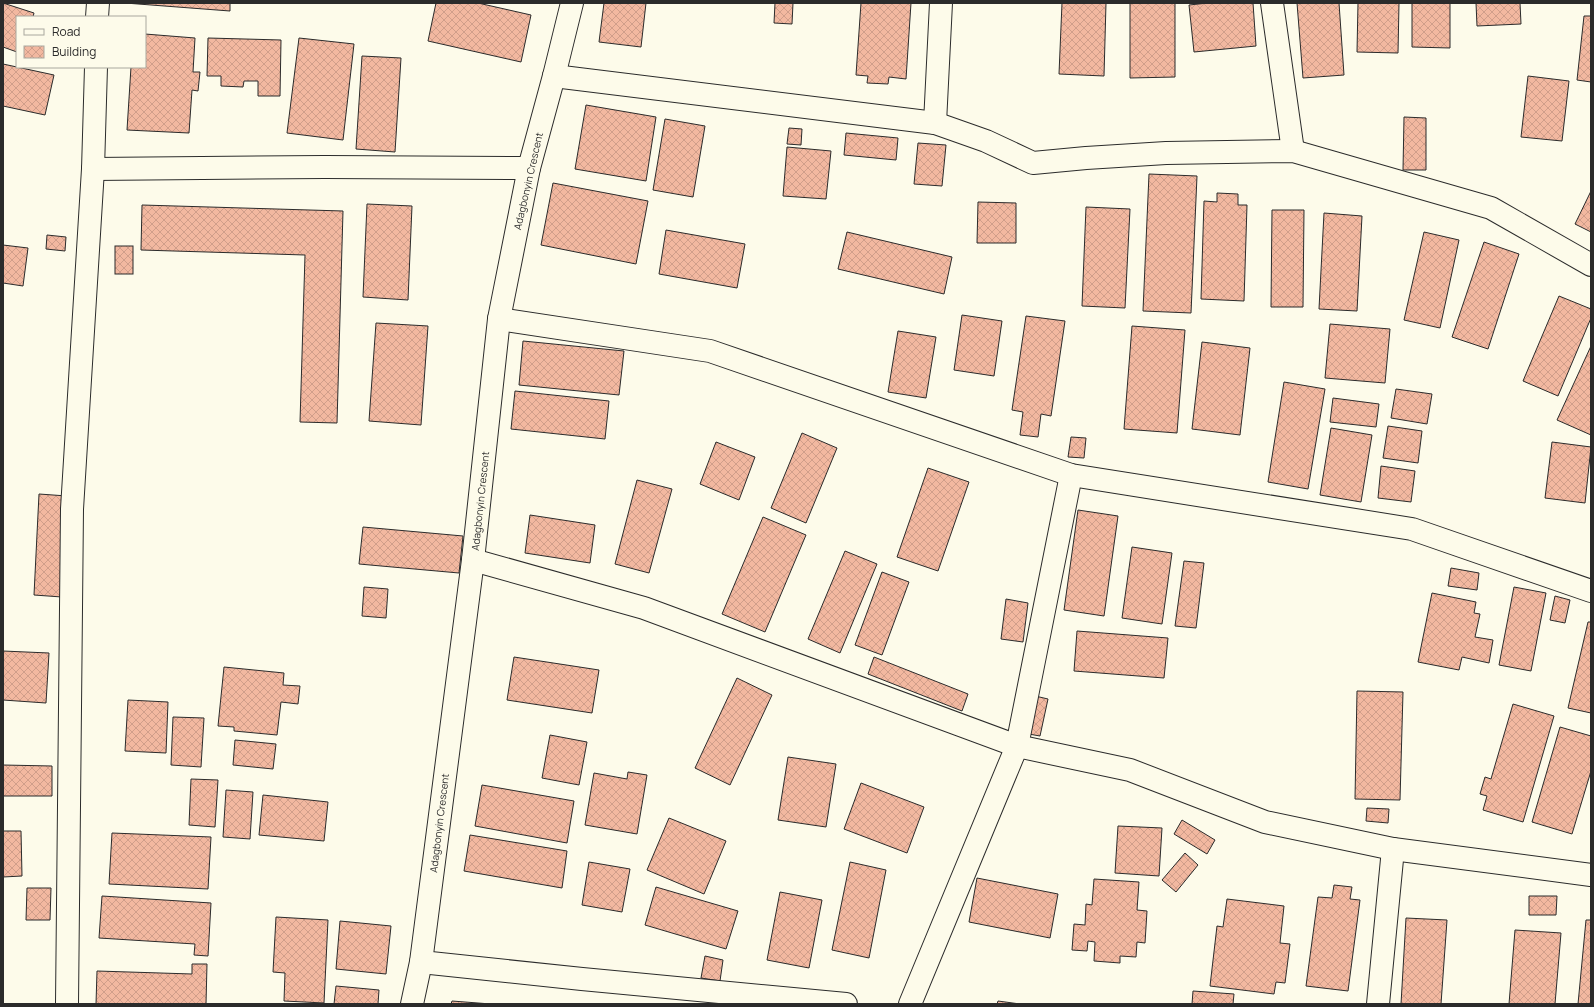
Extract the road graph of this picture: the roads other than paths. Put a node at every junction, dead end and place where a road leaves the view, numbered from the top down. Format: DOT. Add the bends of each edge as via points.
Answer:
graph roads {
  1 [pos="98,3"];
  2 [pos="572,3"];
  3 [pos="942,3"];
  4 [pos="1272,3"];
  5 [pos="97,16"];
  6 [pos="96,68"];
  7 [pos="554,76"];
  8 [pos="936,123"];
  9 [pos="1293,151"];
  10 [pos="529,168"];
  11 [pos="93,169"];
  12 [pos="1591,264"];
  13 [pos="499,319"];
  14 [pos="1070,475"];
  15 [pos="473,560"];
  16 [pos="1591,591"];
  17 [pos="1017,746"];
  18 [pos="1393,849"];
  19 [pos="1591,874"];
  20 [pos="421,962"];
  21 [pos="67,1004"];
  22 [pos="412,1004"];
  23 [pos="846,1004"];
  24 [pos="910,1004"];
  25 [pos="1378,1004"];
  1 -- 5 [label="street"];
  2 -- 7 [label="street, Adagbonyin Crescent"];
  3 -- 8 [label="street"];
  4 -- 9 [label="street"];
  6 -- 11 [label="street"];
  7 -- 8 [label="street"];
  7 -- 10 [label="street, Adagbonyin Crescent"];
  8 -- 9 [label="street" via="1033,163 1166,153"];
  9 -- 12 [label="street" via="1491,208"];
  10 -- 11 [label="street"];
  10 -- 13 [label="street, Adagbonyin Crescent"];
  11 -- 21 [label="street" via="72,508"];
  13 -- 14 [label="street" via="710,351"];
  13 -- 15 [label="street, Adagbonyin Crescent"];
  14 -- 16 [label="street" via="1412,529"];
  14 -- 17 [label="street"];
  15 -- 17 [label="street" via="644,608"];
  15 -- 20 [label="street, Adagbonyin Crescent"];
  17 -- 18 [label="street" via="1130,770 1265,822"];
  17 -- 24 [label="street"];
  18 -- 19 [label="street"];
  18 -- 25 [label="street"];
  20 -- 22 [label="street, Adagbonyin Crescent"];
  20 -- 23 [label="street"];
}
